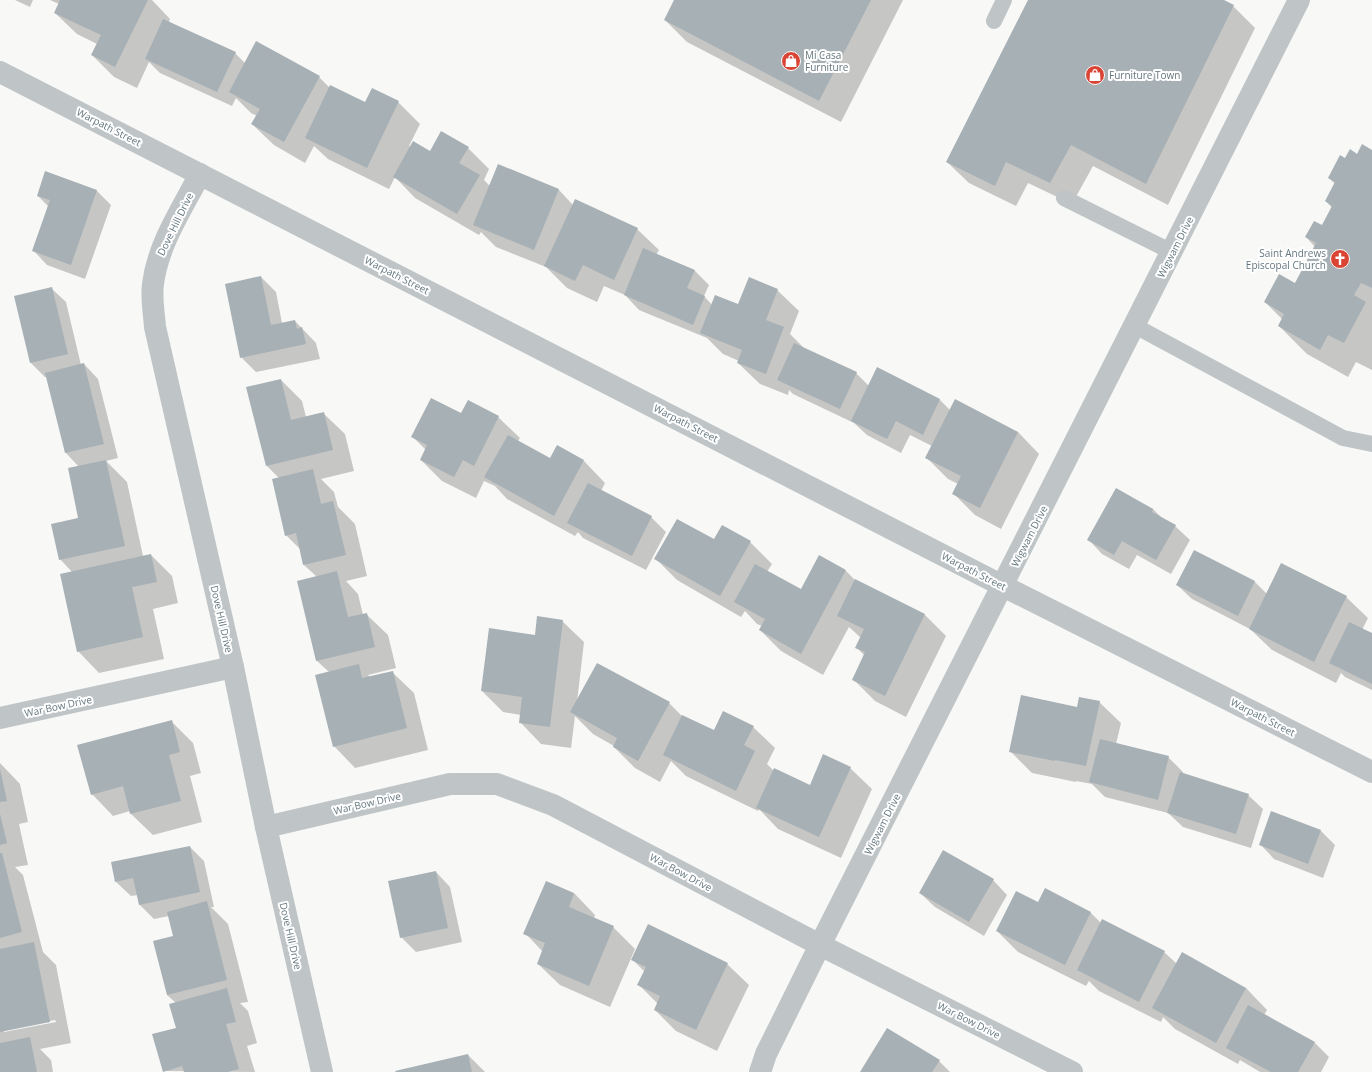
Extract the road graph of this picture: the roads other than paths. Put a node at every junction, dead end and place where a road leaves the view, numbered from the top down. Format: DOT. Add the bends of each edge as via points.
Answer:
graph roads {
  1 [pos="1004,0"];
  2 [pos="1299,0"];
  3 [pos="994,21"];
  4 [pos="0,72"];
  5 [pos="200,174"];
  6 [pos="1064,198"];
  7 [pos="1172,252"];
  8 [pos="1135,326"];
  9 [pos="1372,444"];
  10 [pos="1003,586"];
  11 [pos="233,667"];
  12 [pos="0,718"];
  13 [pos="1372,772"];
  14 [pos="266,827"];
  15 [pos="820,945"];
  16 [pos="322,1072"];
  17 [pos="760,1072"];
  18 [pos="1072,1072"];
  1 -- 3 [label="lane"];
  2 -- 7 [label="street, Wigwam Drive"];
  4 -- 5 [label="street, Warpath Street"];
  5 -- 10 [label="street, Warpath Street"];
  5 -- 11 [label="street, Dove Hill Drive" via="156,265 153,286 155,320"];
  6 -- 7 [label="lane"];
  7 -- 8 [label="street, Wigwam Drive"];
  8 -- 9 [label="lane" via="1343,438"];
  8 -- 10 [label="street, Wigwam Drive"];
  10 -- 13 [label="street, Warpath Street"];
  10 -- 15 [label="street, Wigwam Drive"];
  11 -- 12 [label="street, War Bow Drive"];
  11 -- 14 [label="street, Dove Hill Drive"];
  14 -- 15 [label="street, War Bow Drive" via="450,784 497,784 552,805"];
  14 -- 16 [label="street, Dove Hill Drive"];
  15 -- 17 [label="street, Wigwam Drive" via="766,1054"];
  15 -- 18 [label="street, War Bow Drive"];
}
